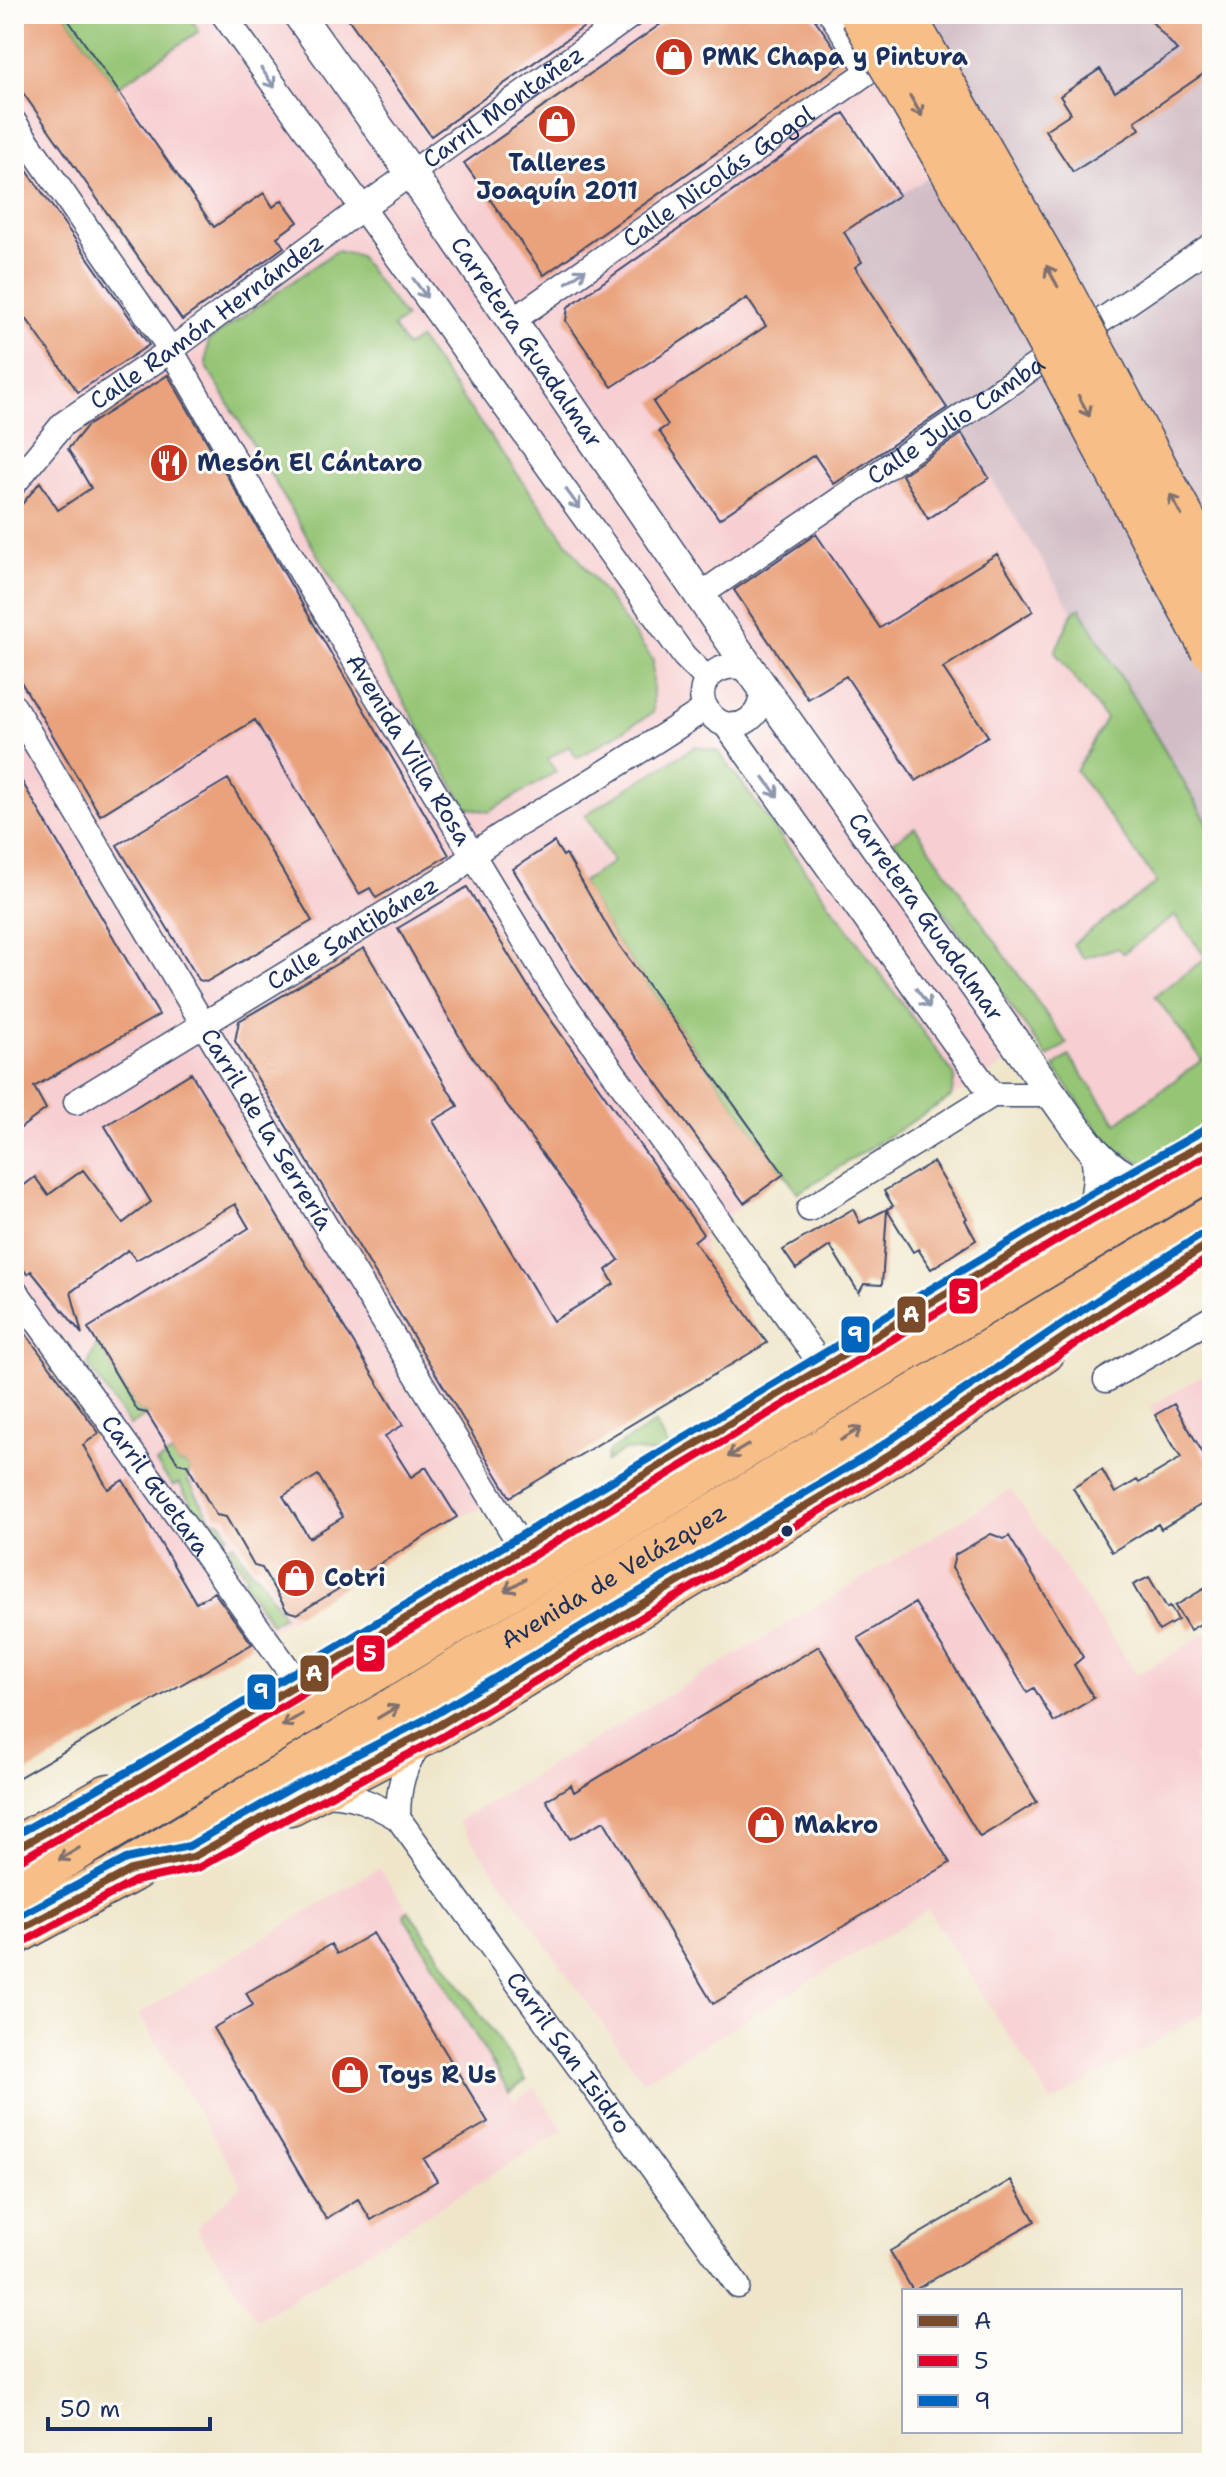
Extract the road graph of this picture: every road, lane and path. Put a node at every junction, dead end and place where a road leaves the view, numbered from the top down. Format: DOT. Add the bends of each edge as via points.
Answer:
graph roads {
  1 [pos="223,14"];
  2 [pos="298,14"];
  3 [pos="831,14"];
  4 [pos="862,14"];
  5 [pos="902,14"];
  6 [pos="618,18"];
  7 [pos="14,122"];
  8 [pos="411,173"];
  9 [pos="361,209"];
  10 [pos="1212,245"];
  11 [pos="512,321"];
  12 [pos="171,350"];
  13 [pos="14,484"];
  14 [pos="1212,574"];
  15 [pos="700,595"];
  16 [pos="1212,648"];
  17 [pos="755,676"];
  18 [pos="707,679"];
  19 [pos="14,707"];
  20 [pos="706,708"];
  21 [pos="725,724"];
  22 [pos="472,855"];
  23 [pos="204,1025"];
  24 [pos="992,1095"];
  25 [pos="1053,1095"];
  26 [pos="76,1102"];
  27 [pos="1212,1139"];
  28 [pos="1096,1153"];
  29 [pos="1212,1165"];
  30 [pos="1138,1182"];
  31 [pos="1092,1208"];
  32 [pos="809,1209"];
  33 [pos="1212,1219"];
  34 [pos="1212,1242"];
  35 [pos="14,1289"];
  36 [pos="1212,1318"];
  37 [pos="823,1367"];
  38 [pos="1106,1380"];
  39 [pos="522,1548"];
  40 [pos="298,1683"];
  41 [pos="436,1727"];
  42 [pos="300,1797"];
  43 [pos="398,1818"];
  44 [pos="14,1850"];
  45 [pos="131,1870"];
  46 [pos="14,1886"];
  47 [pos="14,1933"];
  48 [pos="738,2286"];
  1 -- 9 [label="street, one-way"];
  2 -- 8 [label="street, Carretera Guadalmar"];
  11 -- 3 [label="street, Calle Nicolás Gogol, one-way" via="869,71"];
  4 -- 16 [label="highway, one-way, bridge" via="1019,285"];
  14 -- 5 [label="highway, one-way, bridge" via="1051,274"];
  6 -- 8 [label="street, Carril Montañez"];
  7 -- 12 [label="street, Avenida Villa Rosa"];
  8 -- 9 [label="street, Calle Ramón Hernández"];
  8 -- 11 [label="street, Carretera Guadalmar"];
  9 -- 12 [label="street, Calle Ramón Hernández"];
  9 -- 18 [label="street, one-way" via="684,656"];
  10 -- 15 [label="street, Calle Julio Camba"];
  11 -- 15 [label="street, Carretera Guadalmar"];
  12 -- 13 [label="street, Calle Ramón Hernández" via="63,424"];
  12 -- 22 [label="street, Avenida Villa Rosa"];
  15 -- 17 [label="street, Carretera Guadalmar"];
  17 -- 18 [label="street" via="745,668 728,666"];
  17 -- 21 [label="street" via="763,697 757,713 743,723"];
  17 -- 25 [label="street, Carretera Guadalmar"];
  18 -- 20 [label="street"];
  19 -- 23 [label="street, Carril de la Serrería"];
  20 -- 21 [label="street"];
  20 -- 22 [label="street, Calle Santibánez"];
  21 -- 24 [label="street, one-way"];
  22 -- 23 [label="street, Calle Santibánez" via="453,872"];
  22 -- 37 [label="street, Avenida Villa Rosa" via="554,989"];
  23 -- 26 [label="street, Calle Santibánez"];
  23 -- 39 [label="street, Carril de la Serrería"];
  24 -- 25 [label="street"];
  24 -- 32 [label="street"];
  25 -- 28 [label="street, Carretera Guadalmar"];
  27 -- 30 [label="highway"];
  28 -- 30 [label="street, Carretera Guadalmar"];
  28 -- 31 [label="street" via="1099,1173"];
  29 -- 46 [label="highway, Avenida de Velázquez, one-way"];
  30 -- 31 [label="highway"];
  31 -- 37 [label="highway"];
  45 -- 33 [label="highway, Avenida de Velázquez, one-way"];
  34 -- 41 [label="highway" via="874,1465"];
  35 -- 40 [label="street, Carril Guetara"];
  36 -- 38 [label="street"];
  37 -- 39 [label="highway"];
  39 -- 40 [label="highway"];
  40 -- 44 [label="highway"];
  41 -- 42 [label="highway"];
  41 -- 43 [label="street" via="410,1755 398,1792"];
  42 -- 43 [label="street" via="336,1793 365,1800"];
  42 -- 45 [label="highway" via="193,1857"];
  43 -- 48 [label="street, Carril San Isidro"];
  45 -- 47 [label="highway, Avenida de Velázquez"];
}
